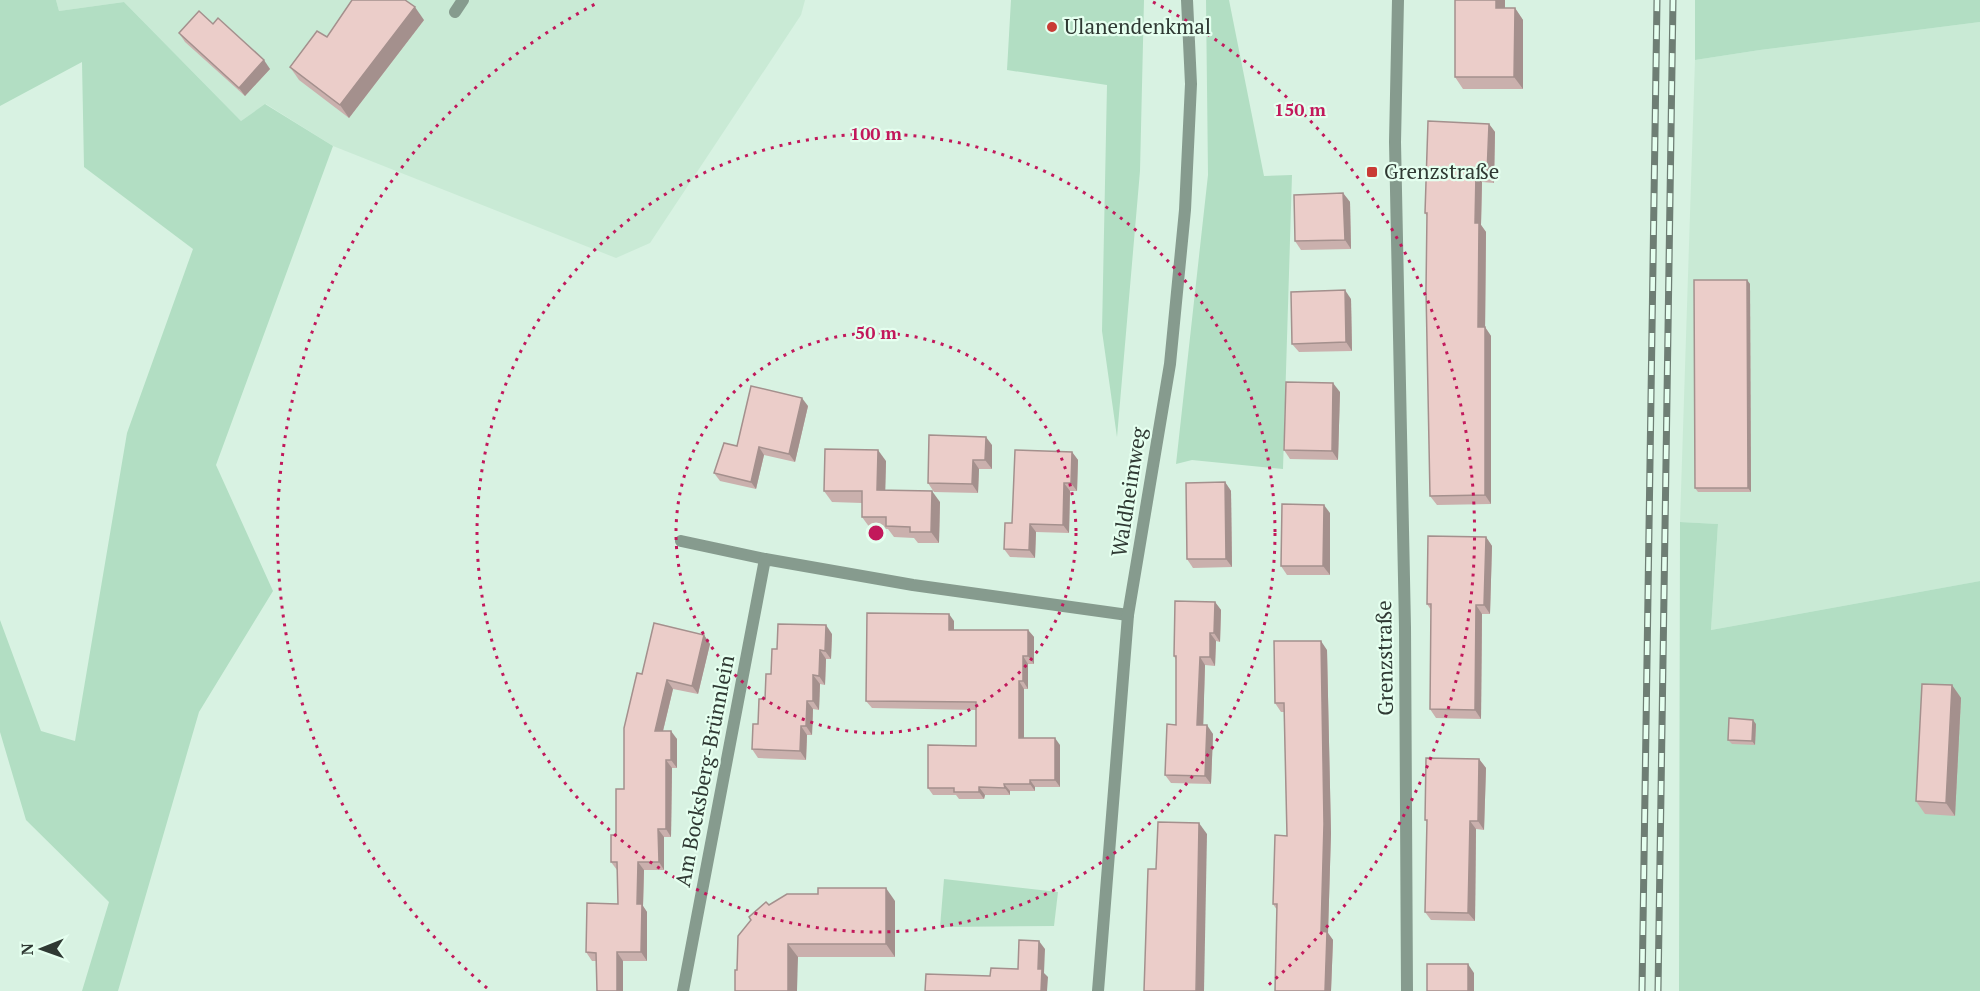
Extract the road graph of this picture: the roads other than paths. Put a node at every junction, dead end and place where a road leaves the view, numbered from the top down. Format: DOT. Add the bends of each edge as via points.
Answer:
graph roads {
  1 [pos="463,0"];
  2 [pos="1187,0"];
  3 [pos="1398,0"];
  4 [pos="455,12"];
  5 [pos="681,541"];
  6 [pos="765,559"];
  7 [pos="1128,615"];
  8 [pos="683,991"];
  9 [pos="1098,991"];
  10 [pos="1407,991"];
  1 -- 4 [label="street"];
  2 -- 7 [label="street, Waldheimweg" via="1191,84 1185,210 1170,364"];
  3 -- 10 [label="street, Grenzstraße" via="1395,142 1405,627"];
  5 -- 6 [label="street"];
  6 -- 7 [label="street"];
  6 -- 8 [label="street, Am Bocksberg-Brünnlein"];
  7 -- 9 [label="street, Waldheimweg"];
}
